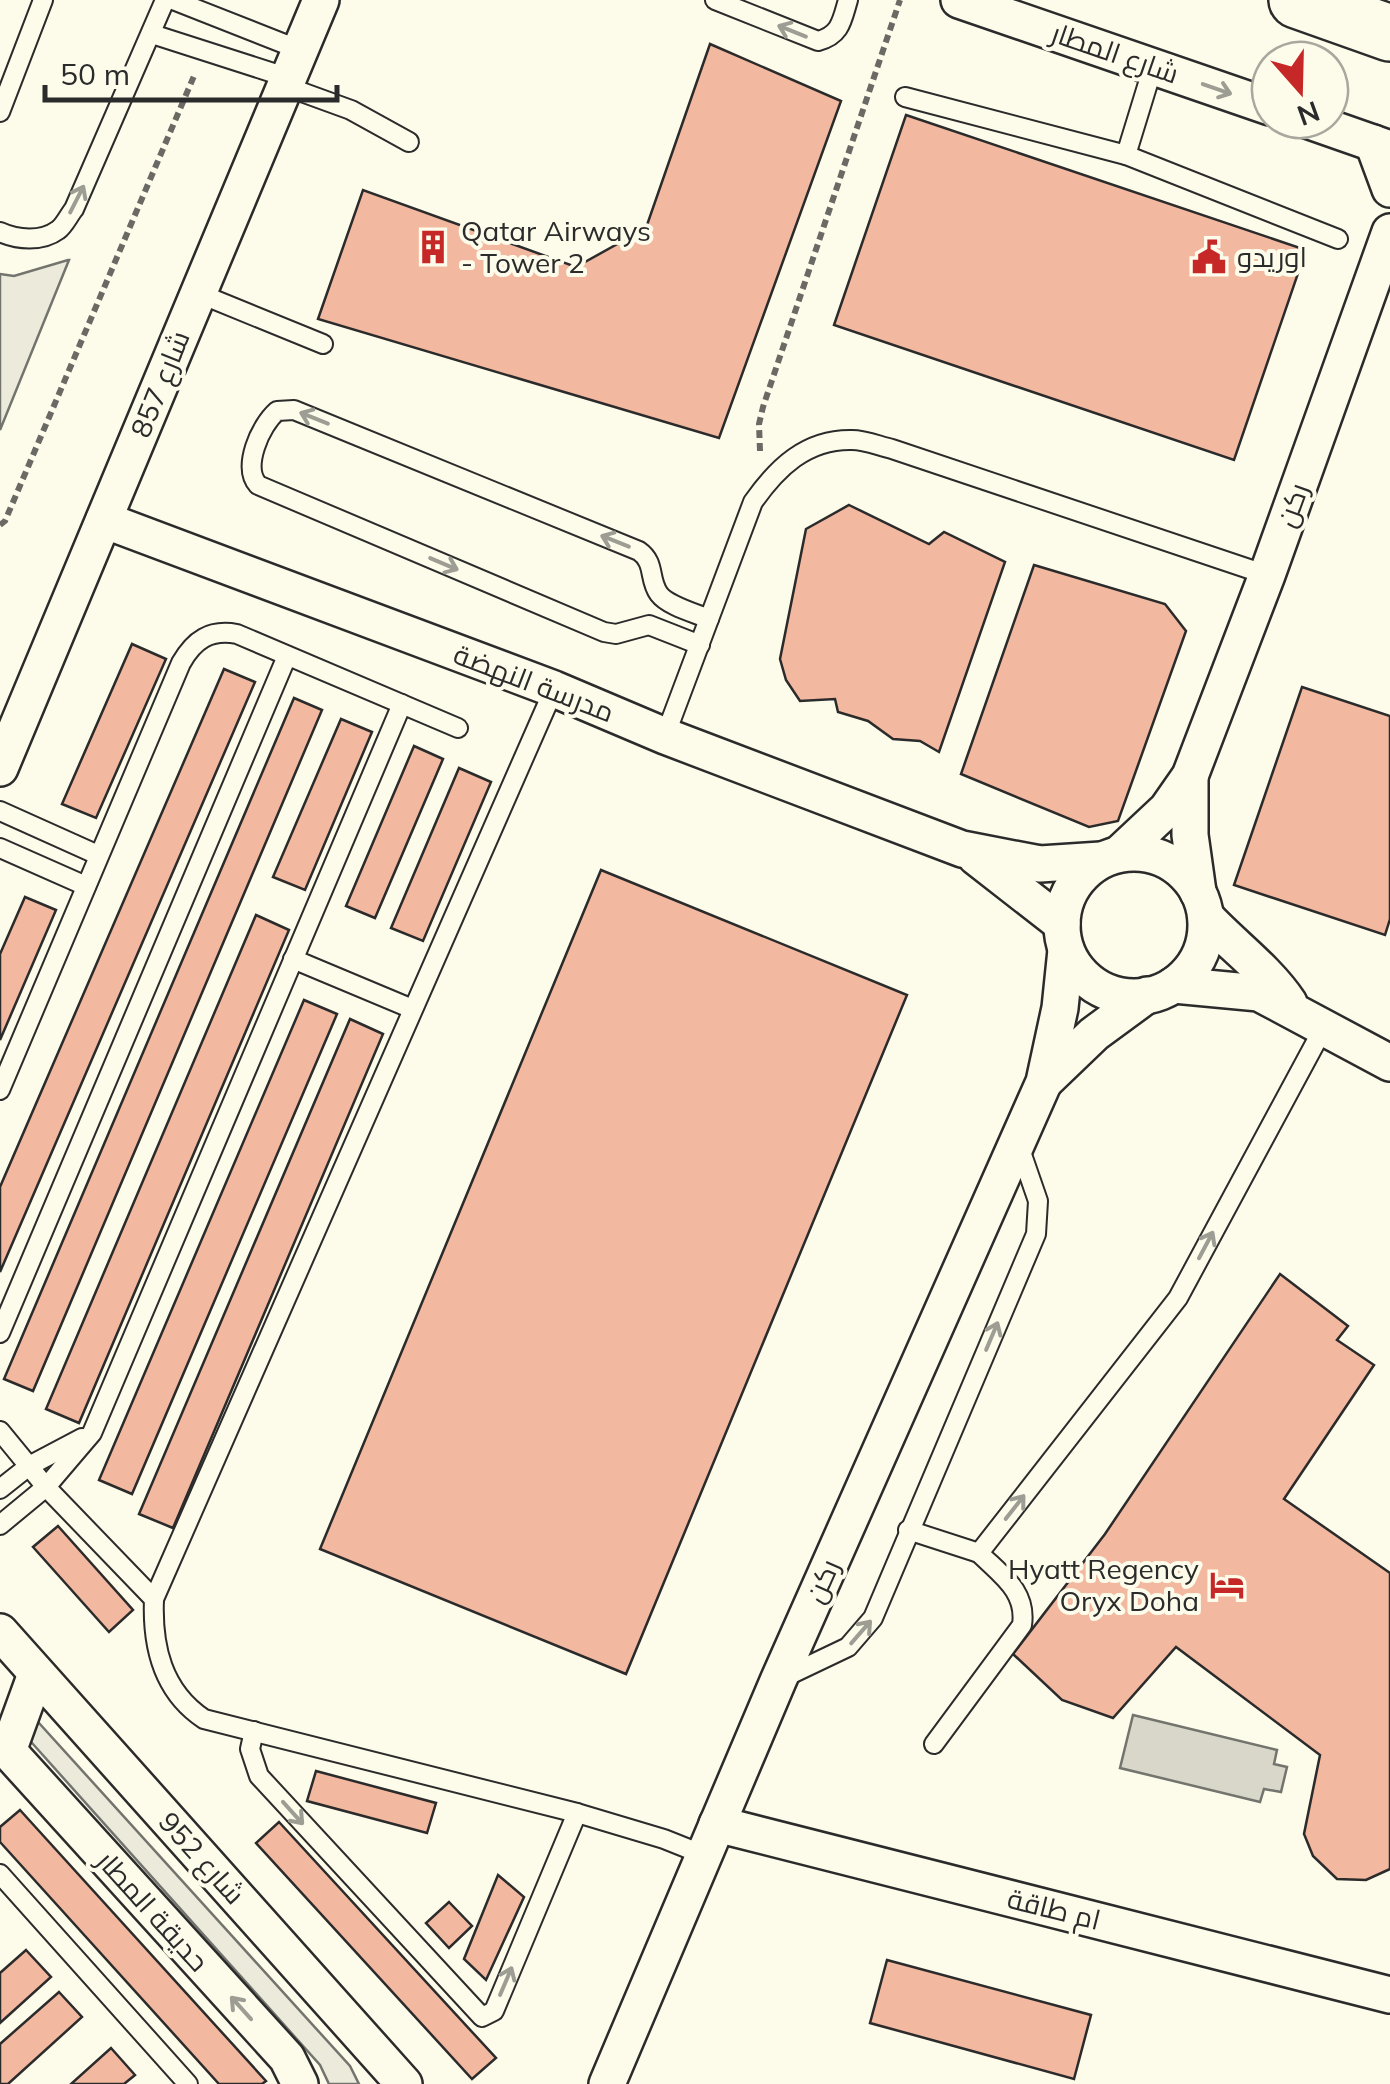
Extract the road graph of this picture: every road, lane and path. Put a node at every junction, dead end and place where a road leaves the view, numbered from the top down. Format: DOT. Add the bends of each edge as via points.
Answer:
graph roads {
  1 [pos="44,0"];
  2 [pos="169,0"];
  3 [pos="321,0"];
  4 [pos="715,0"];
  5 [pos="848,0"];
  6 [pos="900,0"];
  7 [pos="959,0"];
  8 [pos="1297,0"];
  9 [pos="1390,33"];
  10 [pos="152,34"];
  11 [pos="205,50"];
  12 [pos="1154,67"];
  13 [pos="291,71"];
  14 [pos="905,96"];
  15 [pos="1250,100"];
  16 [pos="0,112"];
  17 [pos="1350,135"];
  18 [pos="409,142"];
  19 [pos="1382,146"];
  20 [pos="1126,155"];
  21 [pos="1390,189"];
  22 [pos="0,232"];
  23 [pos="1390,232"];
  24 [pos="1338,239"];
  25 [pos="198,294"];
  26 [pos="323,344"];
  27 [pos="767,482"];
  28 [pos="104,520"];
  29 [pos="0,524"];
  30 [pos="1266,575"];
  31 [pos="709,619"];
  32 [pos="700,644"];
  33 [pos="287,656"];
  34 [pos="554,689"];
  35 [pos="402,704"];
  36 [pos="458,728"];
  37 [pos="665,736"];
  38 [pos="0,768"];
  39 [pos="1190,776"];
  40 [pos="0,811"];
  41 [pos="0,848"];
  42 [pos="962,849"];
  43 [pos="98,855"];
  44 [pos="1110,857"];
  45 [pos="86,886"];
  46 [pos="1202,904"];
  47 [pos="1064,937"];
  48 [pos="294,959"];
  49 [pos="1160,990"];
  50 [pos="410,1008"];
  51 [pos="1310,1020"];
  52 [pos="1390,1063"];
  53 [pos="1044,1082"];
  54 [pos="0,1090"];
  55 [pos="1018,1142"];
  56 [pos="0,1333"];
  57 [pos="0,1431"];
  58 [pos="92,1434"];
  59 [pos="30,1466"];
  60 [pos="46,1486"];
  61 [pos="0,1489"];
  62 [pos="0,1525"];
  63 [pos="908,1530"];
  64 [pos="979,1553"];
  65 [pos="154,1599"];
  66 [pos="0,1632"];
  67 [pos="36,1674"];
  68 [pos="778,1681"];
  69 [pos="254,1731"];
  70 [pos="934,1744"];
  71 [pos="2,1751"];
  72 [pos="577,1813"];
  73 [pos="711,1840"];
  74 [pos="0,1874"];
  75 [pos="1390,1996"];
  76 [pos="188,2084"];
  77 [pos="300,2084"];
  78 [pos="404,2084"];
  79 [pos="607,2084"];
  1 -- 16 [label="lane"];
  2 -- 10 [label="lane"];
  2 -- 13 [label="lane"];
  3 -- 13 [label="street, شارع 857"];
  5 -- 4 [label="lane, one-way" via="839,30 818,41"];
  6 -- 27 [label="path" via="763,408 758,444"];
  7 -- 12 [label="street, شارع المطار"];
  8 -- 9 [label="highway"];
  10 -- 11 [label="lane"];
  22 -- 10 [label="lane, one-way" via="35,238 58,230 74,209"];
  11 -- 13 [label="lane"];
  11 -- 29 [label="path"];
  12 -- 15 [label="street, شارع المطار, one-way"];
  12 -- 20 [label="lane"];
  13 -- 18 [label="lane"];
  13 -- 25 [label="street, شارع 857"];
  14 -- 20 [label="lane"];
  17 -- 19 [label="street"];
  19 -- 21 [label="street"];
  20 -- 24 [label="lane"];
  23 -- 30 [label="street, ركن"];
  25 -- 26 [label="lane"];
  25 -- 28 [label="street, شارع 857"];
  27 -- 30 [label="lane" via="812,447 852,440"];
  27 -- 31 [label="lane" via="753,502"];
  28 -- 34 [label="street, مدرسة النهضة"];
  28 -- 38 [label="street, شارع 857"];
  30 -- 39 [label="street, ركن"];
  31 -- 32 [label="lane"];
  31 -- 32 [label="lane, one-way" via="661,598 651,563 639,551 294,410 277,411 251,463 258,486 610,634 649,625"];
  32 -- 37 [label="lane"];
  33 -- 35 [label="lane"];
  33 -- 43 [label="lane" via="223,632 189,649"];
  33 -- 56 [label="lane"];
  34 -- 37 [label="street, مدرسة النهضة"];
  34 -- 50 [label="lane"];
  35 -- 36 [label="lane"];
  35 -- 48 [label="lane"];
  37 -- 42 [label="street, مدرسة النهضة"];
  39 -- 44 [label="street, ركن" via="1167,809"];
  39 -- 46 [label="street, ركن" via="1190,835"];
  40 -- 43 [label="lane"];
  41 -- 45 [label="lane"];
  42 -- 44 [label="street, مدرسة النهضة" via="1040,864"];
  42 -- 47 [label="street, مدرسة النهضة" via="986,863"];
  43 -- 45 [label="lane"];
  44 -- 46 [label="street" via="1142,853 1166,860 1184,873"];
  44 -- 47 [label="street" via="1080,876 1066,899"];
  45 -- 54 [label="lane"];
  46 -- 49 [label="street" via="1204,943 1193,966"];
  46 -- 51 [label="street"];
  47 -- 49 [label="street" via="1076,968 1108,992"];
  47 -- 53 [label="street, ركن" via="1060,1008"];
  48 -- 50 [label="lane"];
  48 -- 58 [label="lane"];
  49 -- 51 [label="street" via="1259,993"];
  49 -- 53 [label="street, ركن" via="1094,1034"];
  50 -- 65 [label="lane"];
  51 -- 52 [label="street"];
  64 -- 51 [label="lane, one-way" via="1178,1298"];
  53 -- 55 [label="street, ركن"];
  63 -- 55 [label="lane, one-way" via="1036,1234 1038,1201"];
  55 -- 68 [label="street, ركن"];
  57 -- 59 [label="lane"];
  58 -- 59 [label="lane"];
  58 -- 60 [label="lane"];
  59 -- 60 [label="lane"];
  59 -- 61 [label="lane"];
  60 -- 62 [label="lane"];
  60 -- 65 [label="lane"];
  63 -- 64 [label="lane"];
  68 -- 63 [label="lane, one-way" via="858,1639"];
  64 -- 70 [label="lane" via="1016,1590 1025,1608 1022,1625"];
  65 -- 69 [label="lane" via="157,1649 174,1692 204,1718"];
  66 -- 67 [label="street, شارع 952"];
  67 -- 71 [label="street"];
  67 -- 78 [label="street, شارع 952"];
  68 -- 73 [label="street, ركن"];
  69 -- 72 [label="lane"];
  69 -- 72 [label="lane, one-way" via="250,1748 259,1776 482,2017 494,2011"];
  77 -- 71 [label="street, حديقة المطار, one-way" via="287,2058"];
  72 -- 73 [label="lane" via="664,1838"];
  73 -- 75 [label="street, ام طاقة"];
  73 -- 79 [label="street, ركن"];
  74 -- 76 [label="lane"];
}
